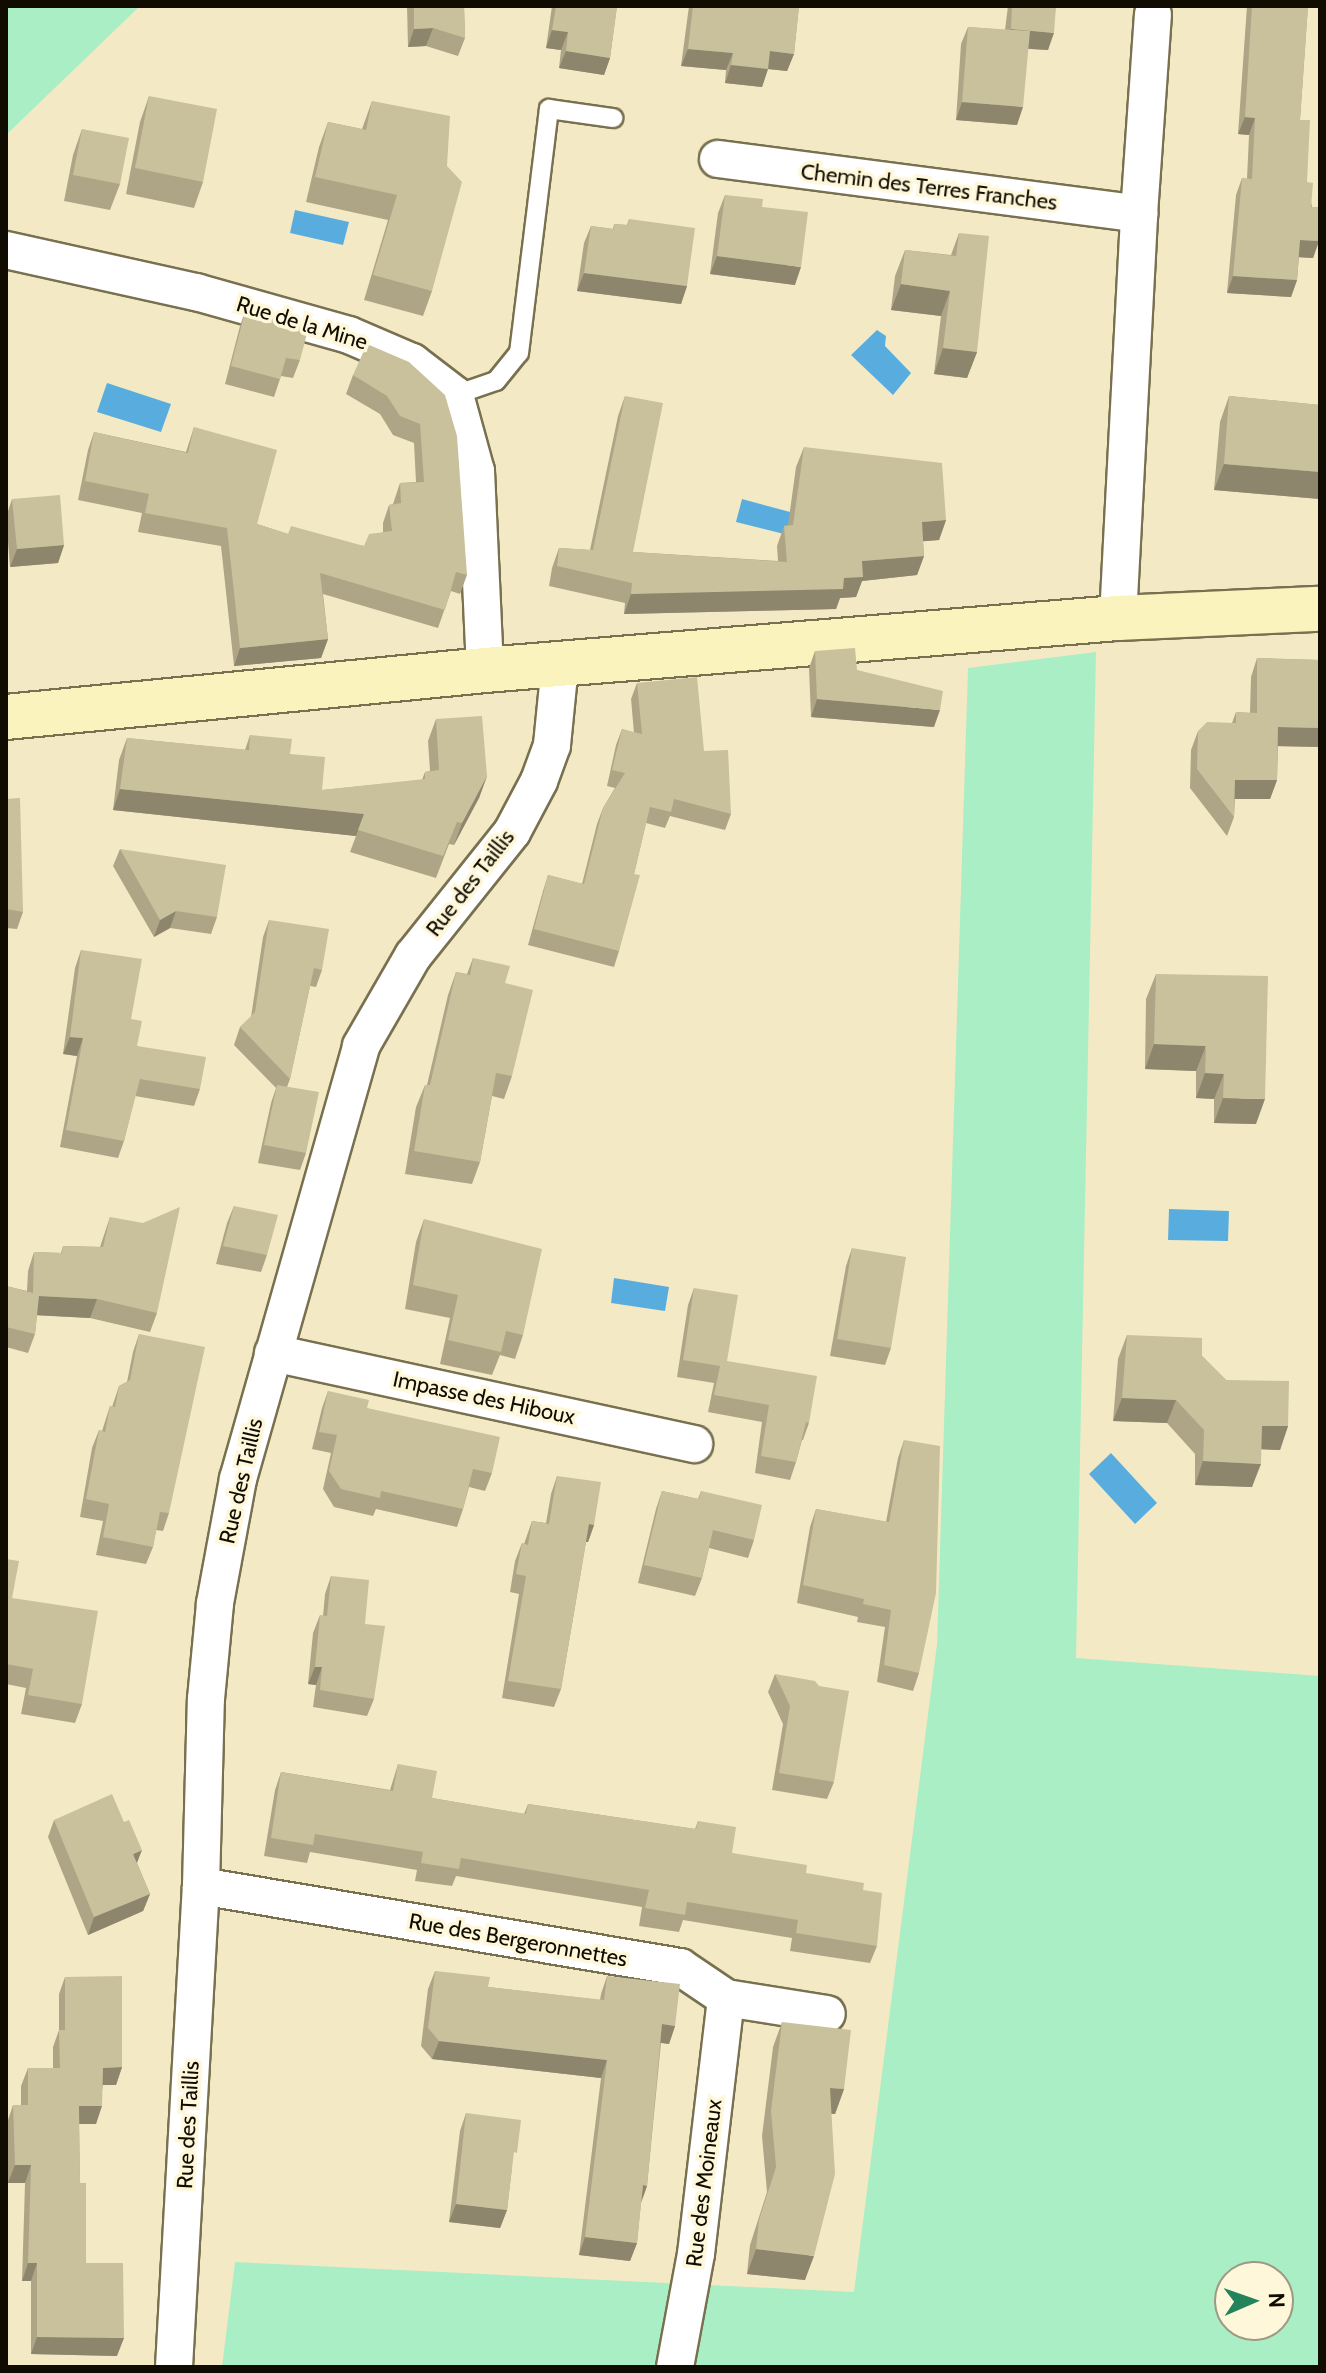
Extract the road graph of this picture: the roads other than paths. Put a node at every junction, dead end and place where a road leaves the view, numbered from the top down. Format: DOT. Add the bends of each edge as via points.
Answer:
graph roads {
  1 [pos="1153,14"];
  2 [pos="613,118"];
  3 [pos="718,159"];
  4 [pos="1139,214"];
  5 [pos="6,250"];
  6 [pos="455,395"];
  7 [pos="1320,609"];
  8 [pos="1118,618"];
  9 [pos="560,665"];
  10 [pos="485,670"];
  11 [pos="6,717"];
  12 [pos="273,1353"];
  13 [pos="694,1444"];
  14 [pos="201,1886"];
  15 [pos="726,1998"];
  16 [pos="827,2014"];
  17 [pos="174,2367"];
  18 [pos="675,2367"];
  1 -- 4 [label="street"];
  2 -- 6 [label="lane" via="549,109 519,353 496,381"];
  3 -- 4 [label="street, Chemin des Terres Franches"];
  4 -- 8 [label="street"];
  5 -- 6 [label="street, Rue de la Mine" via="196,292 349,335 412,362"];
  6 -- 10 [label="street" via="476,471"];
  7 -- 8 [label="main road"];
  8 -- 9 [label="main road"];
  9 -- 10 [label="main road"];
  9 -- 12 [label="street, Rue des Taillis" via="552,745 539,781 512,832 413,956 361,1046"];
  10 -- 11 [label="main road"];
  12 -- 13 [label="street, Impasse des Hiboux"];
  12 -- 14 [label="street, Rue des Taillis" via="238,1479 215,1603 206,1699"];
  14 -- 15 [label="street, Rue des Bergeronnettes" via="680,1967"];
  14 -- 17 [label="street, Rue des Taillis"];
  15 -- 16 [label="street, Rue des Bergeronnettes"];
  15 -- 18 [label="street, Rue des Moineaux" via="696,2254"];
}
